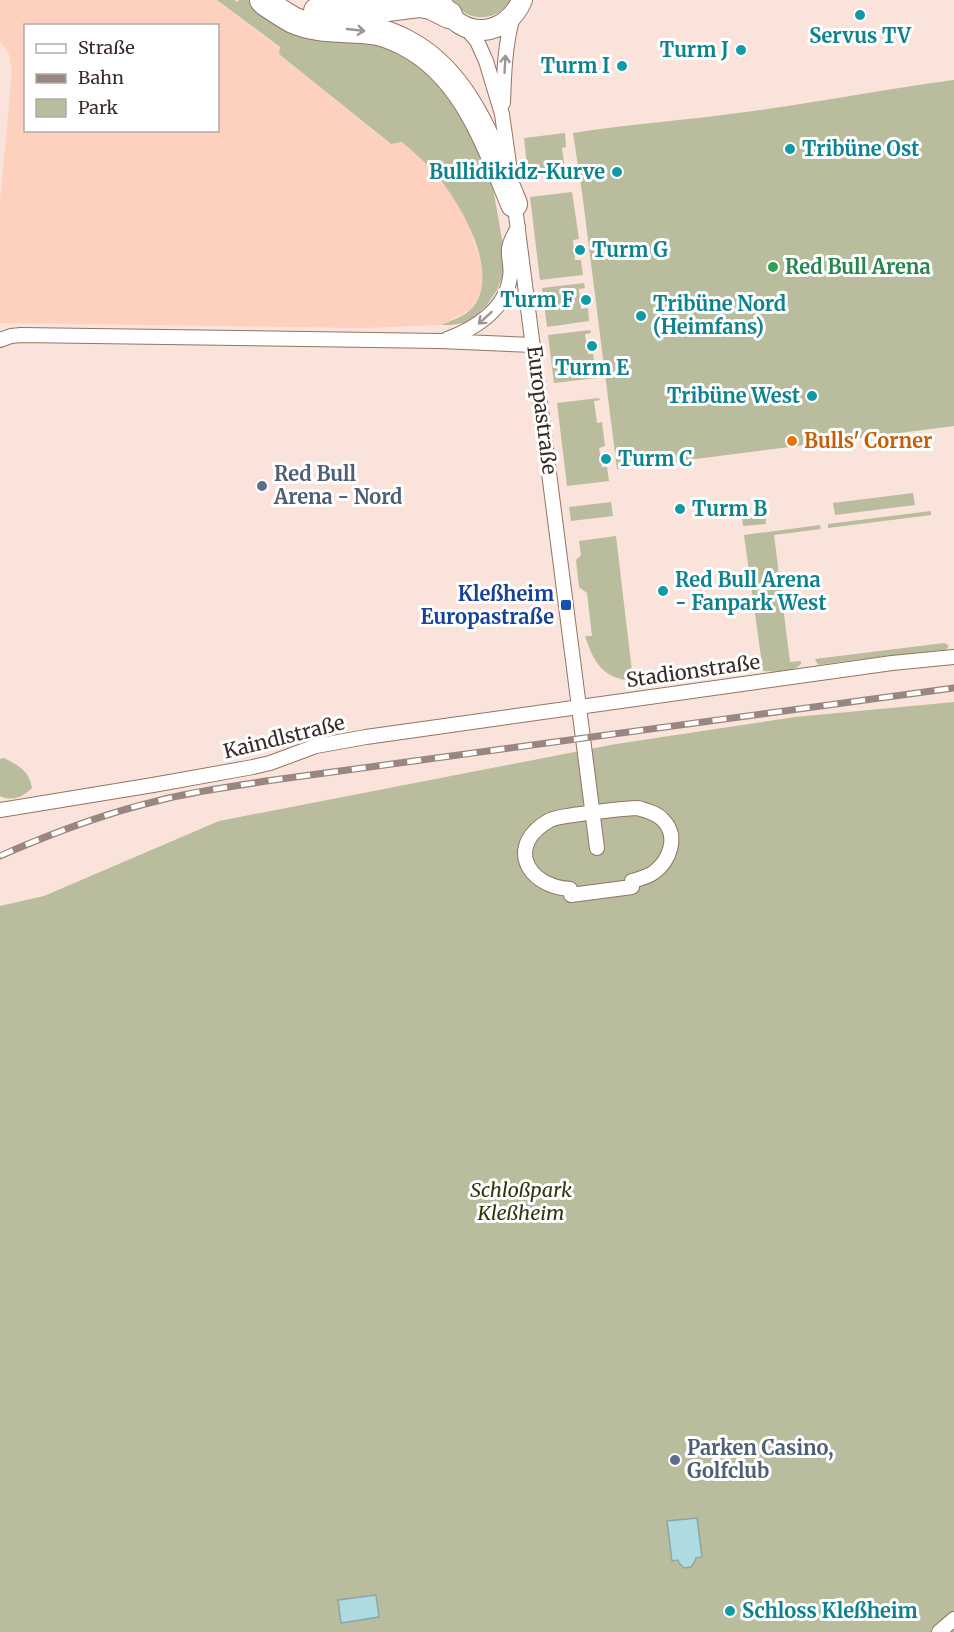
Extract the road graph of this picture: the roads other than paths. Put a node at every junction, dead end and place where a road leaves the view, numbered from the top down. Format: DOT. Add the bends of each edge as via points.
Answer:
graph roads {
  1 [pos="263,0"];
  2 [pos="279,0"];
  3 [pos="520,4"];
  4 [pos="452,14"];
  5 [pos="502,114"];
  6 [pos="516,215"];
  7 [pos="0,340"];
  8 [pos="440,341"];
  9 [pos="533,345"];
  10 [pos="954,657"];
  11 [pos="579,707"];
  12 [pos="0,810"];
  13 [pos="593,812"];
  14 [pos="597,848"];
  15 [pos="954,1619"];
  16 [pos="939,1632"];
  1 -- 6 [label="highway, one-way" via="294,20 380,33 430,58 471,109 490,144"];
  2 -- 4 [label="highway" via="296,8 327,12 419,4"];
  3 -- 4 [label="street, Europastraße" via="507,22 492,29 483,30"];
  5 -- 3 [label="street, Europastraße, one-way" via="508,33"];
  4 -- 5 [label="street, Europastraße" via="477,41"];
  5 -- 6 [label="street, Europastraße"];
  6 -- 8 [label="street, one-way" via="509,247 510,277 500,301 474,327"];
  6 -- 9 [label="street, Europastraße"];
  7 -- 8 [label="street" via="21,335"];
  8 -- 9 [label="street"];
  9 -- 11 [label="street, Europastraße"];
  10 -- 11 [label="street, Stadionstraße"];
  11 -- 12 [label="street, Kaindlstraße" via="331,743 253,767"];
  11 -- 13 [label="street"];
  13 -- 13 [label="street" via="553,818 533,834 525,850 527,867 534,876 544,883 570,889 571,894 632,887 632,881 645,878 663,863 672,844 664,820 638,808"];
  13 -- 14 [label="street"];
  15 -- 16 [label="street"];
}
